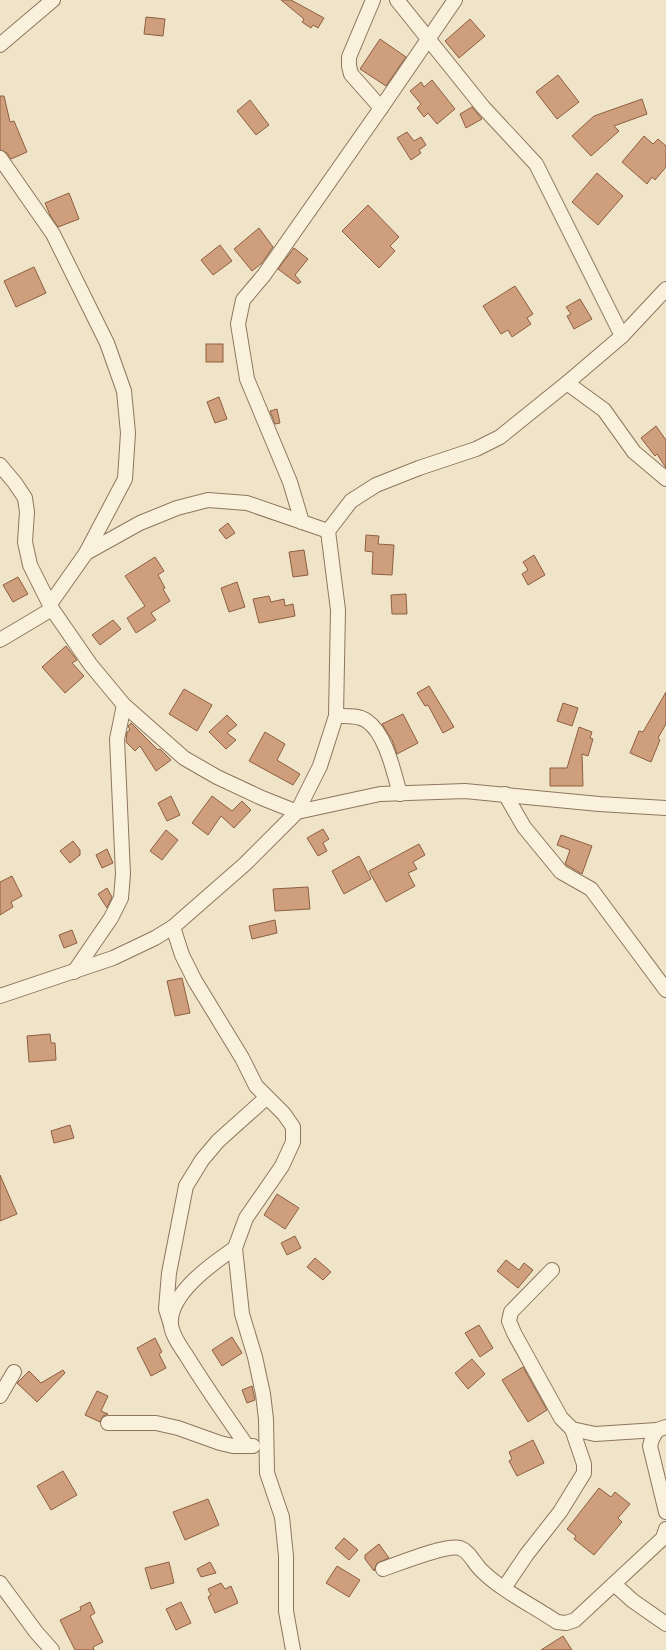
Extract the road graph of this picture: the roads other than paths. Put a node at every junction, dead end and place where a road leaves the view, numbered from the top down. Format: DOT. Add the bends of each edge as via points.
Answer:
graph roads {
  1 [pos="53,0"];
  2 [pos="373,0"];
  3 [pos="397,0"];
  4 [pos="455,0"];
  5 [pos="428,39"];
  6 [pos="0,45"];
  7 [pos="381,108"];
  8 [pos="0,158"];
  9 [pos="665,291"];
  10 [pos="622,336"];
  11 [pos="567,383"];
  12 [pos="0,465"];
  13 [pos="666,479"];
  14 [pos="302,522"];
  15 [pos="328,530"];
  16 [pos="86,553"];
  17 [pos="51,607"];
  18 [pos="0,640"];
  19 [pos="124,705"];
  20 [pos="336,716"];
  21 [pos="400,794"];
  22 [pos="505,794"];
  23 [pos="666,808"];
  24 [pos="297,812"];
  25 [pos="173,927"];
  26 [pos="74,972"];
  27 [pos="666,990"];
  28 [pos="0,996"];
  29 [pos="266,1098"];
  30 [pos="235,1248"];
  31 [pos="552,1270"];
  32 [pos="171,1325"];
  33 [pos="14,1372"];
  34 [pos="0,1396"];
  35 [pos="108,1423"];
  36 [pos="572,1429"];
  37 [pos="661,1429"];
  38 [pos="266,1445"];
  39 [pos="247,1446"];
  40 [pos="666,1512"];
  41 [pos="666,1529"];
  42 [pos="383,1569"];
  43 [pos="0,1583"];
  44 [pos="614,1584"];
  45 [pos="504,1588"];
  46 [pos="666,1624"];
  47 [pos="52,1650"];
  48 [pos="293,1650"];
  1 -- 6 [label="street"];
  2 -- 7 [label="street" via="349,56 349,66 351,74"];
  3 -- 5 [label="street"];
  4 -- 5 [label="street"];
  5 -- 7 [label="street"];
  5 -- 10 [label="street" via="483,107 536,164"];
  7 -- 14 [label="street" via="264,275 243,300 239,318 247,379 290,482"];
  8 -- 16 [label="street" via="53,234 107,343 124,391 128,433 125,479"];
  9 -- 10 [label="street"];
  10 -- 11 [label="street"];
  11 -- 13 [label="street" via="604,410 634,452"];
  11 -- 15 [label="street" via="500,437 476,449 376,485 351,501"];
  12 -- 17 [label="street" via="25,498 25,542 30,565"];
  14 -- 15 [label="street"];
  14 -- 16 [label="street" via="247,503 208,500 177,508 140,523"];
  15 -- 20 [label="street" via="338,610"];
  16 -- 17 [label="street"];
  17 -- 18 [label="street"];
  17 -- 19 [label="street" via="90,664"];
  19 -- 24 [label="street" via="184,758 222,779"];
  19 -- 26 [label="street" via="117,739 123,866 120,898 112,918"];
  20 -- 21 [label="street" via="356,717 367,721 378,733"];
  20 -- 24 [label="street" via="320,766"];
  21 -- 22 [label="street" via="465,791"];
  21 -- 24 [label="street" via="380,794"];
  22 -- 23 [label="street"];
  22 -- 27 [label="street" via="524,827 561,872 591,890"];
  24 -- 25 [label="street" via="245,864"];
  25 -- 26 [label="street" via="113,958"];
  25 -- 29 [label="street" via="182,955 195,981 256,1086"];
  26 -- 28 [label="street"];
  29 -- 30 [label="street" via="284,1114 293,1127 293,1142 282,1166 246,1218"];
  29 -- 32 [label="street" via="218,1141 202,1160 186,1186 169,1273 166,1309"];
  30 -- 32 [label="street" via="215,1261 188,1286 173,1308"];
  30 -- 38 [label="street" via="242,1314 263,1394"];
  31 -- 36 [label="street" via="511,1312 509,1321 560,1418"];
  32 -- 39 [label="street" via="176,1340"];
  33 -- 34 [label="street"];
  35 -- 39 [label="street" via="156,1423 220,1443"];
  36 -- 37 [label="street" via="595,1434"];
  36 -- 45 [label="street" via="584,1464 584,1473 560,1512"];
  37 -- 40 [label="street" via="652,1438 650,1446"];
  38 -- 39 [label="street"];
  38 -- 48 [label="street" via="266,1473 282,1517 286,1556 286,1611"];
  41 -- 44 [label="street" via="663,1538"];
  42 -- 45 [label="street" via="450,1547 460,1548 481,1570"];
  43 -- 47 [label="street"];
  44 -- 45 [label="street" via="575,1620 566,1623 557,1622"];
  44 -- 46 [label="street"];
}
